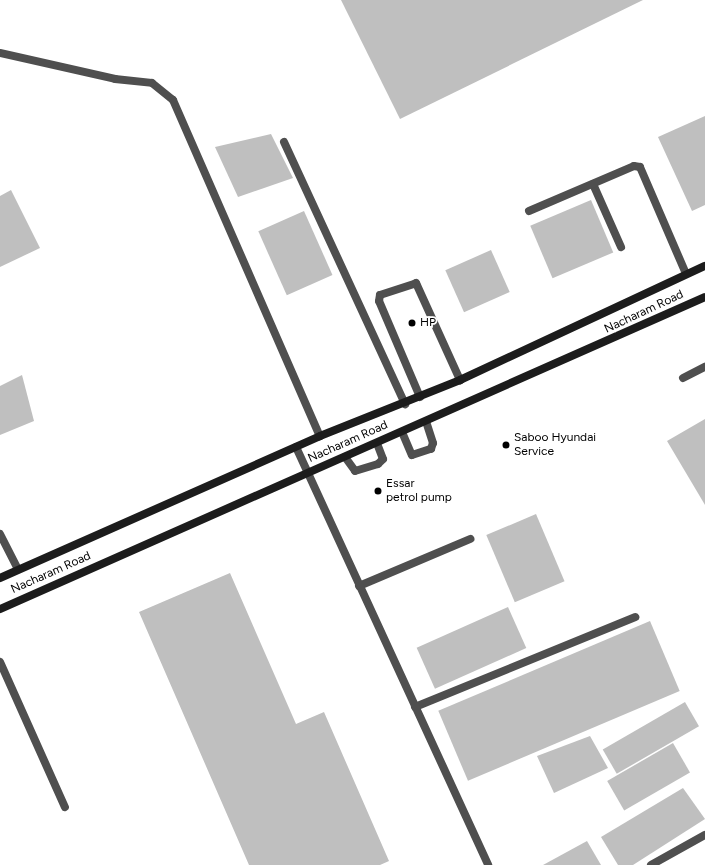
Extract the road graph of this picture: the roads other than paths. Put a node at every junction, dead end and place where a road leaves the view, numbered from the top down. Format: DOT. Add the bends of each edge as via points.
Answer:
graph roads {
  1 [pos="0,53"];
  2 [pos="284,142"];
  3 [pos="593,184"];
  4 [pos="529,211"];
  5 [pos="621,247"];
  6 [pos="705,266"];
  7 [pos="686,274"];
  8 [pos="705,297"];
  9 [pos="705,367"];
  10 [pos="683,378"];
  11 [pos="460,380"];
  12 [pos="420,397"];
  13 [pos="405,404"];
  14 [pos="426,422"];
  15 [pos="402,432"];
  16 [pos="320,436"];
  17 [pos="377,443"];
  18 [pos="296,447"];
  19 [pos="345,457"];
  20 [pos="308,473"];
  21 [pos="0,534"];
  22 [pos="470,539"];
  23 [pos="18,569"];
  24 [pos="0,578"];
  25 [pos="360,586"];
  26 [pos="0,609"];
  27 [pos="635,617"];
  28 [pos="0,662"];
  29 [pos="415,707"];
  30 [pos="65,807"];
  31 [pos="705,835"];
  32 [pos="666,862"];
  33 [pos="488,865"];
  34 [pos="651,865"];
  1 -- 16 [label="street" via="115,79 152,83 173,100"];
  2 -- 13 [label="street"];
  3 -- 4 [label="street"];
  3 -- 5 [label="street"];
  3 -- 7 [label="street" via="634,166 640,167"];
  6 -- 7 [label="main road, Nacharam Road"];
  7 -- 11 [label="main road, Nacharam Road"];
  8 -- 14 [label="main road, Nacharam Road"];
  9 -- 10 [label="street"];
  11 -- 12 [label="main road, Nacharam Road"];
  11 -- 12 [label="street" via="416,283 380,295 379,301"];
  12 -- 13 [label="main road, Nacharam Road"];
  13 -- 16 [label="main road, Nacharam Road"];
  14 -- 15 [label="main road, Nacharam Road"];
  14 -- 15 [label="street" via="433,443 431,449 412,455"];
  15 -- 17 [label="main road, Nacharam Road"];
  16 -- 18 [label="main road, Nacharam Road"];
  17 -- 19 [label="main road, Nacharam Road"];
  17 -- 19 [label="street" via="383,459 378,464 355,471"];
  18 -- 20 [label="street"];
  18 -- 23 [label="main road, Nacharam Road"];
  19 -- 20 [label="main road, Nacharam Road"];
  20 -- 25 [label="street"];
  20 -- 26 [label="main road, Nacharam Road"];
  21 -- 23 [label="street"];
  22 -- 25 [label="street"];
  23 -- 24 [label="main road, Nacharam Road"];
  25 -- 29 [label="street"];
  27 -- 29 [label="street"];
  28 -- 30 [label="street"];
  29 -- 33 [label="street"];
  31 -- 32 [label="street"];
  32 -- 34 [label="street"];
}
